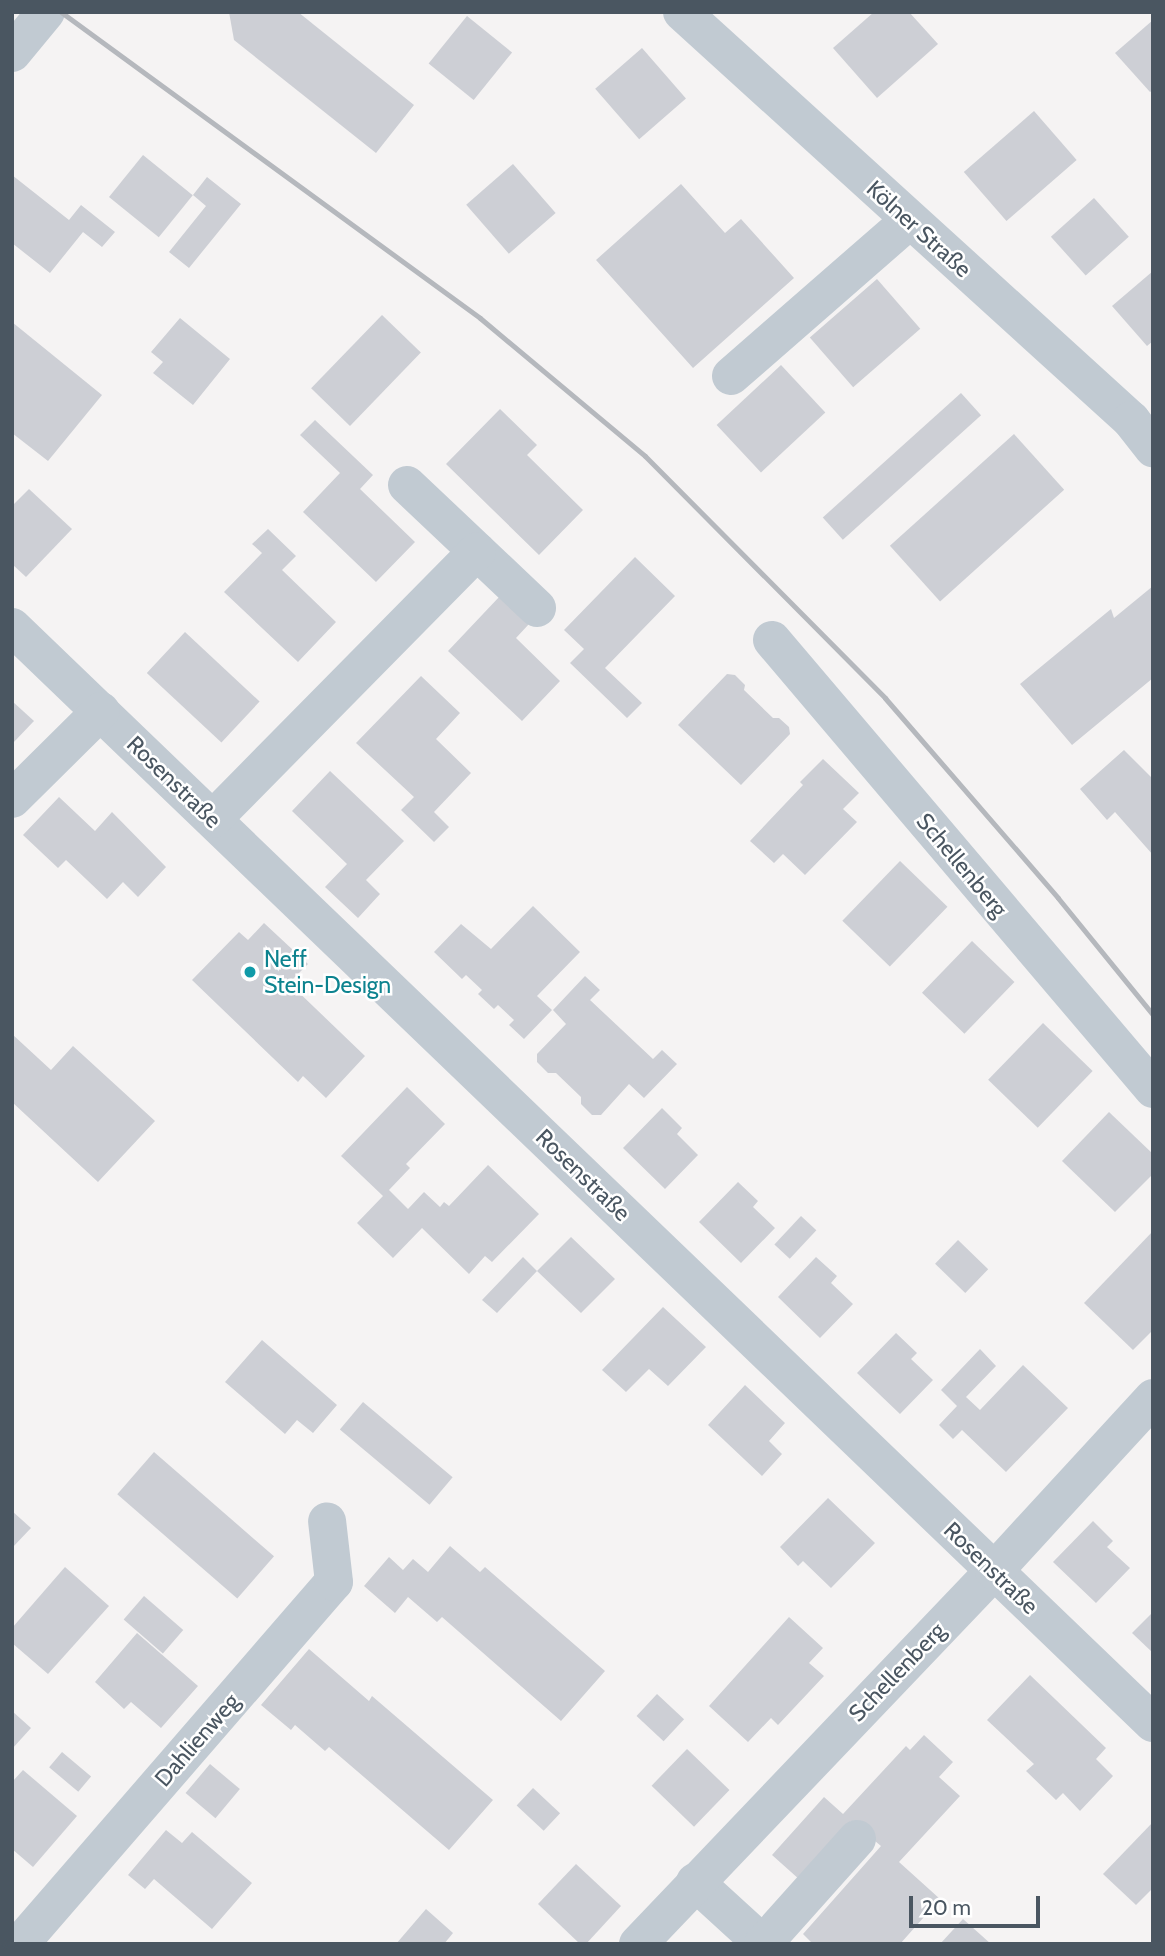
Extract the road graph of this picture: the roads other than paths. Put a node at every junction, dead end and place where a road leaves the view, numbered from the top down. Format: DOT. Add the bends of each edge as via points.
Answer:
graph roads {
  1 [pos="46,12"];
  2 [pos="682,12"];
  3 [pos="15,44"];
  4 [pos="910,220"];
  5 [pos="732,376"];
  6 [pos="1153,448"];
  7 [pos="407,485"];
  8 [pos="477,551"];
  9 [pos="537,608"];
  10 [pos="12,627"];
  11 [pos="772,640"];
  12 [pos="100,711"];
  13 [pos="12,799"];
  14 [pos="214,819"];
  15 [pos="1153,1089"];
  16 [pos="1153,1398"];
  17 [pos="327,1521"];
  18 [pos="994,1571"];
  19 [pos="1153,1723"];
  20 [pos="857,1839"];
  21 [pos="695,1882"];
  22 [pos="20,1944"];
  23 [pos="638,1944"];
  24 [pos="763,1944"];
  1 -- 3 [label="street"];
  2 -- 4 [label="street, Kölner Straße"];
  4 -- 5 [label="street"];
  4 -- 6 [label="street, Kölner Straße" via="1130,421"];
  7 -- 8 [label="street"];
  8 -- 9 [label="street"];
  8 -- 14 [label="street"];
  10 -- 12 [label="street, Rosenstraße"];
  11 -- 15 [label="street, Schellenberg"];
  12 -- 13 [label="street"];
  12 -- 14 [label="street, Rosenstraße"];
  14 -- 18 [label="street, Rosenstraße"];
  16 -- 18 [label="street, Schellenberg"];
  17 -- 22 [label="street, Dahlienweg" via="334,1582"];
  18 -- 19 [label="street, Rosenstraße"];
  18 -- 21 [label="street, Schellenberg"];
  20 -- 24 [label="street"];
  21 -- 23 [label="street, Schellenberg"];
  21 -- 24 [label="street"];
}
